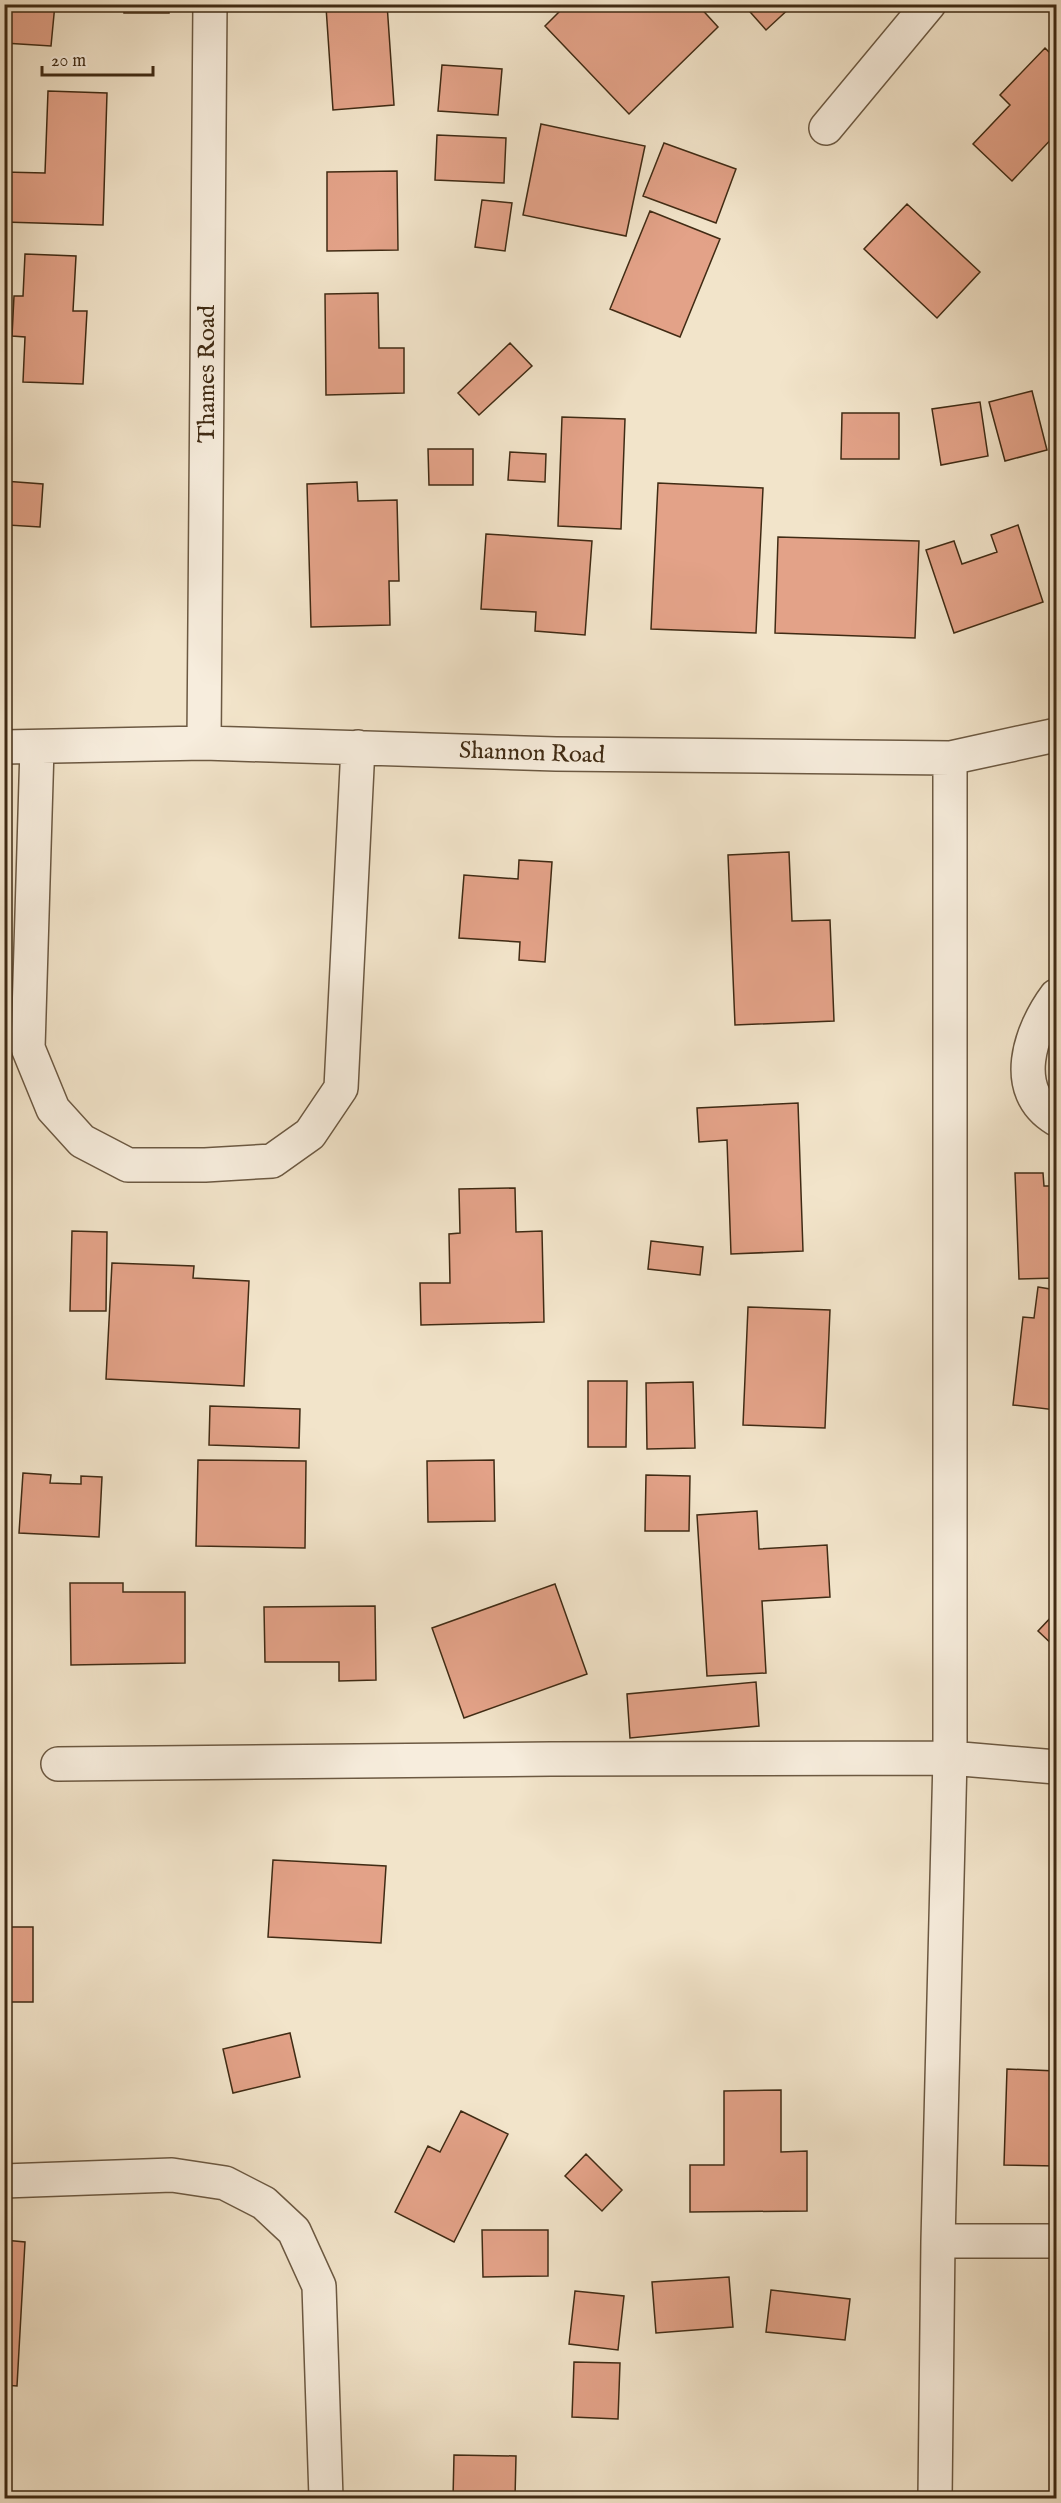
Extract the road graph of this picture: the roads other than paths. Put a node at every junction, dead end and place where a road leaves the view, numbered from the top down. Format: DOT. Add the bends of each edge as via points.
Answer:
graph roads {
  1 [pos="210,4"];
  2 [pos="929,4"];
  3 [pos="826,128"];
  4 [pos="1056,735"];
  5 [pos="204,743"];
  6 [pos="4,747"];
  7 [pos="358,747"];
  8 [pos="37,748"];
  9 [pos="950,758"];
  10 [pos="1056,996"];
  11 [pos="1056,1119"];
  12 [pos="950,1758"];
  13 [pos="58,1764"];
  14 [pos="1056,1767"];
  15 [pos="4,2181"];
  16 [pos="938,2241"];
  17 [pos="1056,2241"];
  18 [pos="326,2499"];
  19 [pos="935,2499"];
  1 -- 5 [label="street, Thames Road"];
  2 -- 3 [label="street"];
  4 -- 9 [label="street, Shannon Road"];
  5 -- 7 [label="street, Shannon Road"];
  5 -- 8 [label="street, Shannon Road"];
  6 -- 8 [label="street, Shannon Road"];
  7 -- 8 [label="street" via="341,1088 310,1134 272,1161 205,1165 128,1165 82,1142 48,1099 28,1048"];
  7 -- 9 [label="street, Shannon Road" via="556,754"];
  9 -- 12 [label="street"];
  10 -- 11 [label="street" via="1041,1017 1029,1051 1029,1089"];
  12 -- 13 [label="street"];
  12 -- 14 [label="street"];
  12 -- 16 [label="street"];
  15 -- 18 [label="street" via="172,2175 225,2183 264,2203 294,2231 319,2286"];
  16 -- 17 [label="street"];
  16 -- 19 [label="street"];
}
